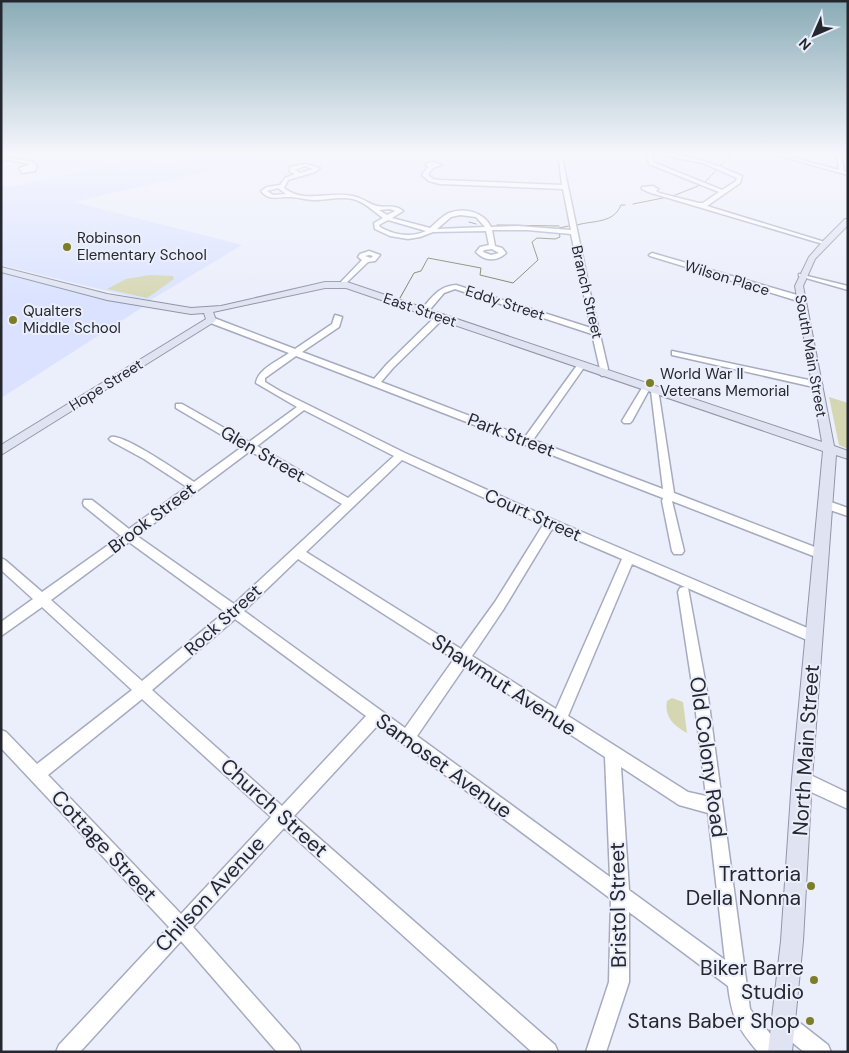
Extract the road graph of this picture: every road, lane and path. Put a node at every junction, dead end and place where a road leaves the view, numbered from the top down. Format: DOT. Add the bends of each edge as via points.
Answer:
graph roads {
  1 [pos="370,204"];
  2 [pos="568,204"];
  3 [pos="695,204"];
  4 [pos="705,204"];
  5 [pos="698,205"];
  6 [pos="376,208"];
  7 [pos="388,218"];
  8 [pos="848,221"];
  9 [pos="490,229"];
  10 [pos="431,230"];
  11 [pos="573,232"];
  12 [pos="825,242"];
  13 [pos="492,247"];
  14 [pos="652,255"];
  15 [pos="366,260"];
  16 [pos="1,269"];
  17 [pos="802,275"];
  18 [pos="341,285"];
  19 [pos="848,288"];
  20 [pos="801,299"];
  21 [pos="424,311"];
  22 [pos="210,315"];
  23 [pos="338,317"];
  24 [pos="440,317"];
  25 [pos="595,332"];
  26 [pos="297,353"];
  27 [pos="674,353"];
  28 [pos="581,366"];
  29 [pos="602,373"];
  30 [pos="376,383"];
  31 [pos="818,385"];
  32 [pos="651,390"];
  33 [pos="179,406"];
  34 [pos="303,407"];
  35 [pos="627,421"];
  36 [pos="114,440"];
  37 [pos="527,441"];
  38 [pos="250,446"];
  39 [pos="828,448"];
  40 [pos="1,451"];
  41 [pos="848,454"];
  42 [pos="401,455"];
  43 [pos="194,488"];
  44 [pos="669,495"];
  45 [pos="88,503"];
  46 [pos="348,503"];
  47 [pos="825,504"];
  48 [pos="848,512"];
  49 [pos="550,523"];
  50 [pos="129,536"];
  51 [pos="678,551"];
  52 [pos="297,552"];
  53 [pos="821,554"];
  54 [pos="629,557"];
  55 [pos="1,563"];
  56 [pos="684,592"];
  57 [pos="43,600"];
  58 [pos="233,613"];
  59 [pos="1,630"];
  60 [pos="814,637"];
  61 [pos="463,658"];
  62 [pos="142,690"];
  63 [pos="376,716"];
  64 [pos="558,720"];
  65 [pos="1,737"];
  66 [pos="407,738"];
  67 [pos="613,754"];
  68 [pos="38,774"];
  69 [pos="802,779"];
  70 [pos="848,800"];
  71 [pos="716,807"];
  72 [pos="283,817"];
  73 [pos="620,894"];
  74 [pos="180,926"];
  75 [pos="737,981"];
  76 [pos="784,1024"];
  77 [pos="66,1052"];
  78 [pos="290,1052"];
  79 [pos="548,1052"];
  80 [pos="596,1052"];
  81 [pos="771,1052"];
  82 [pos="780,1052"];
  83 [pos="821,1052"];
  1 -- 6 [label="street"];
  2 -- 11 [label="street, Branch Street"];
  3 -- 5 [label="street"];
  4 -- 5 [label="street"];
  5 -- 12 [label="street"];
  6 -- 7 [label="street"];
  6 -- 7 [label="street" via="400,210"];
  7 -- 10 [label="street"];
  7 -- 10 [label="street" via="376,224 377,228 409,237"];
  8 -- 12 [label="main road, South Main Street"];
  9 -- 10 [label="street"];
  9 -- 10 [label="street" via="481,216 460,213 448,216"];
  9 -- 11 [label="street"];
  9 -- 13 [label="street"];
  11 -- 25 [label="street, Branch Street"];
  12 -- 17 [label="main road, South Main Street"];
  14 -- 20 [label="street, Wilson Place"];
  15 -- 18 [label="street"];
  16 -- 22 [label="main road, East Street" via="120,300"];
  17 -- 19 [label="street"];
  17 -- 20 [label="main road, South Main Street" via="799,286"];
  18 -- 21 [label="main road, East Street"];
  18 -- 22 [label="main road, East Street" via="318,286"];
  20 -- 31 [label="main road, South Main Street"];
  21 -- 24 [label="main road, East Street"];
  21 -- 25 [label="street, Eddy Street" via="440,291 456,287"];
  22 -- 26 [label="street, Park Street"];
  22 -- 40 [label="main road, Hope Street"];
  23 -- 26 [label="street" via="336,325"];
  24 -- 28 [label="main road, East Street"];
  24 -- 30 [label="street"];
  25 -- 29 [label="street, Branch Street" via="604,369"];
  26 -- 30 [label="street, Park Street"];
  26 -- 34 [label="street, Court Street" via="265,373 260,380"];
  27 -- 31 [label="street"];
  28 -- 29 [label="main road, East Street"];
  28 -- 37 [label="street"];
  29 -- 32 [label="main road, East Street"];
  30 -- 37 [label="street, Park Street"];
  31 -- 39 [label="main road, South Main Street"];
  32 -- 35 [label="street"];
  32 -- 39 [label="main road, East Street"];
  32 -- 44 [label="street"];
  33 -- 38 [label="street, Glen Street"];
  34 -- 38 [label="street, Brook Street"];
  34 -- 42 [label="street, Court Street"];
  36 -- 43 [label="street" via="148,457"];
  37 -- 44 [label="street, Park Street"];
  38 -- 43 [label="street, Brook Street"];
  38 -- 46 [label="street, Glen Street"];
  39 -- 41 [label="main road, East Street"];
  39 -- 47 [label="main road, North Main Street"];
  42 -- 46 [label="street, Rock Street"];
  42 -- 49 [label="street, Court Street"];
  43 -- 50 [label="street, Brook Street"];
  44 -- 51 [label="street" via="667,501"];
  44 -- 53 [label="street, Park Street"];
  45 -- 50 [label="street, Samoset Avenue"];
  46 -- 52 [label="street, Rock Street"];
  47 -- 48 [label="street"];
  47 -- 53 [label="main road, North Main Street"];
  49 -- 54 [label="street, Court Street"];
  49 -- 61 [label="street"];
  50 -- 57 [label="street, Brook Street"];
  50 -- 58 [label="street, Samoset Avenue"];
  52 -- 58 [label="street, Rock Street"];
  52 -- 61 [label="street, Shawmut Avenue"];
  53 -- 60 [label="main road, North Main Street"];
  54 -- 60 [label="street, Court Street"];
  54 -- 64 [label="street"];
  55 -- 57 [label="street, Church Street"];
  56 -- 71 [label="street, Old Colony Road"];
  57 -- 59 [label="street, Brook Street"];
  57 -- 62 [label="street, Church Street"];
  58 -- 62 [label="street, Rock Street"];
  58 -- 63 [label="street, Samoset Avenue"];
  60 -- 69 [label="main road, North Main Street"];
  61 -- 64 [label="street, Shawmut Avenue"];
  61 -- 66 [label="street"];
  62 -- 68 [label="street, Rock Street"];
  62 -- 72 [label="street, Church Street"];
  63 -- 66 [label="street, Samoset Avenue"];
  63 -- 72 [label="street, Chilson Avenue"];
  64 -- 67 [label="street, Shawmut Avenue"];
  65 -- 68 [label="street, Cottage Street"];
  66 -- 73 [label="street, Samoset Avenue"];
  67 -- 71 [label="street, Shawmut Avenue" via="685,799"];
  67 -- 73 [label="street, Bristol Street"];
  68 -- 74 [label="street, Cottage Street"];
  69 -- 70 [label="street"];
  69 -- 76 [label="main road, North Main Street"];
  71 -- 75 [label="street, Old Colony Road"];
  72 -- 74 [label="street, Chilson Avenue"];
  72 -- 79 [label="street, Church Street"];
  73 -- 75 [label="street, Samoset Avenue"];
  73 -- 80 [label="street, Bristol Street" via="619,982"];
  74 -- 77 [label="street, Chilson Avenue"];
  74 -- 78 [label="street, Cottage Street"];
  75 -- 81 [label="street" via="741,1012"];
  76 -- 82 [label="main road, North Main Street"];
  76 -- 83 [label="street"];
}
